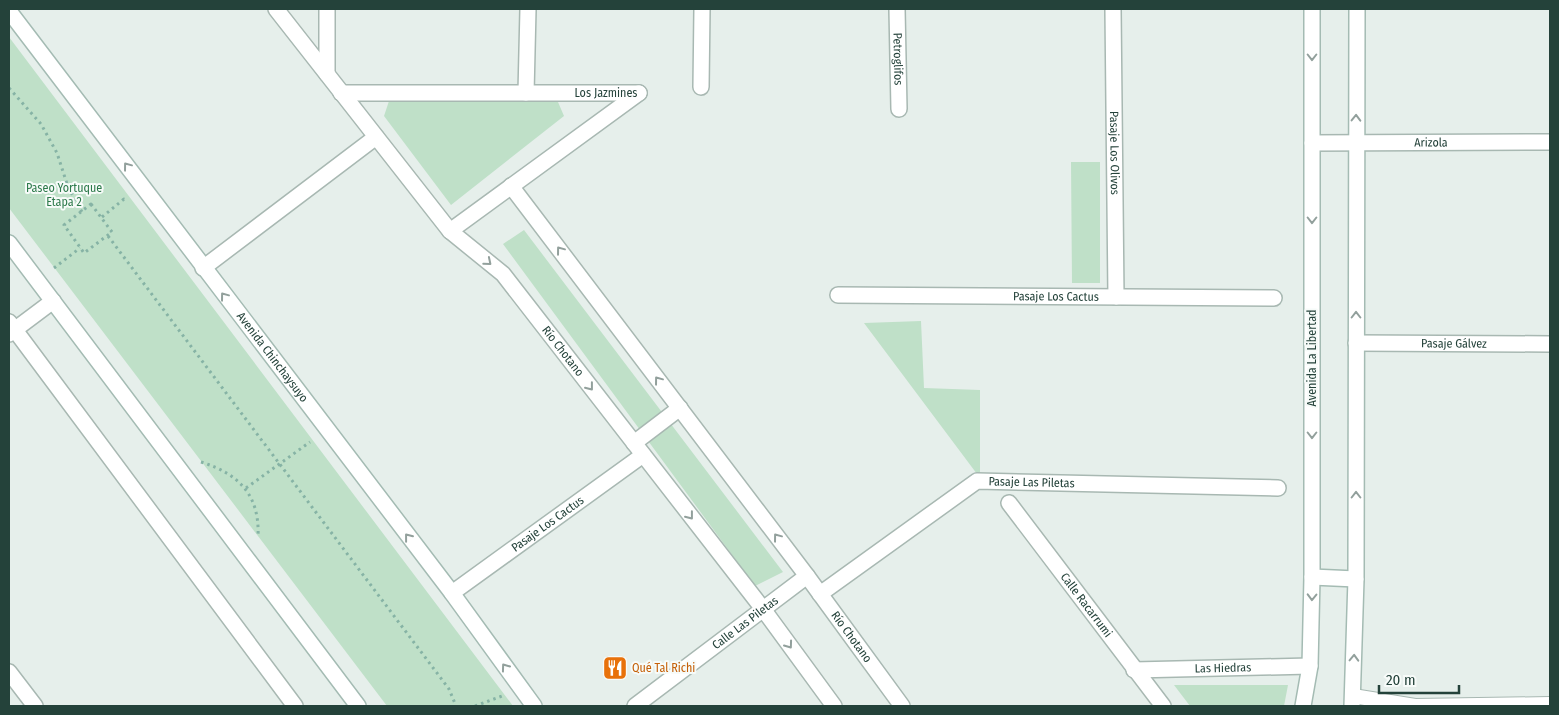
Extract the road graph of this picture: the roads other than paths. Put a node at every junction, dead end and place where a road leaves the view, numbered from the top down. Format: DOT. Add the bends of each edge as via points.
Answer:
graph roads {
  1 [pos="276,9"];
  2 [pos="327,9"];
  3 [pos="528,9"];
  4 [pos="702,9"];
  5 [pos="898,9"];
  6 [pos="1113,9"];
  7 [pos="1312,9"];
  8 [pos="1357,9"];
  9 [pos="9,11"];
  10 [pos="327,74"];
  11 [pos="701,88"];
  12 [pos="341,93"];
  13 [pos="526,93"];
  14 [pos="899,109"];
  15 [pos="376,137"];
  16 [pos="1550,142"];
  17 [pos="1312,143"];
  18 [pos="1355,143"];
  19 [pos="511,186"];
  20 [pos="450,231"];
  21 [pos="9,243"];
  22 [pos="203,268"];
  23 [pos="838,295"];
  24 [pos="1116,297"];
  25 [pos="1274,298"];
  26 [pos="53,301"];
  27 [pos="11,329"];
  28 [pos="1356,343"];
  29 [pos="1550,344"];
  30 [pos="680,408"];
  31 [pos="638,449"];
  32 [pos="1278,488"];
  33 [pos="1009,503"];
  34 [pos="807,576"];
  35 [pos="1312,577"];
  36 [pos="1356,579"];
  37 [pos="452,593"];
  38 [pos="820,594"];
  39 [pos="763,609"];
  40 [pos="1310,666"];
  41 [pos="1134,670"];
  42 [pos="9,672"];
  43 [pos="1352,701"];
  44 [pos="1550,704"];
  45 [pos="34,706"];
  46 [pos="295,706"];
  47 [pos="358,706"];
  48 [pos="534,706"];
  49 [pos="634,706"];
  50 [pos="834,706"];
  51 [pos="902,706"];
  52 [pos="1163,706"];
  53 [pos="1303,706"];
  54 [pos="1415,706"];
  1 -- 10 [label="street, Río Chotano"];
  2 -- 10 [label="street"];
  3 -- 13 [label="street"];
  4 -- 11 [label="street"];
  5 -- 14 [label="street, Petroglifos"];
  6 -- 24 [label="street, Pasaje Los Olivos"];
  7 -- 17 [label="street, Avenida La Libertad, one-way"];
  18 -- 8 [label="street, one-way"];
  22 -- 9 [label="street, Avenida Chinchaysuyo, one-way"];
  10 -- 12 [label="street, Río Chotano"];
  12 -- 13 [label="street, Los Jazmines"];
  12 -- 15 [label="street, Río Chotano"];
  13 -- 19 [label="street, Los Jazmines" via="639,93"];
  15 -- 20 [label="street, Río Chotano"];
  15 -- 22 [label="street"];
  16 -- 18 [label="street, Arizola"];
  17 -- 18 [label="street, Arizola"];
  17 -- 35 [label="street, Avenida La Libertad, one-way"];
  28 -- 18 [label="street, one-way"];
  19 -- 20 [label="street, Los Jazmines"];
  30 -- 19 [label="street, Río Chotano, one-way"];
  20 -- 31 [label="street, Río Chotano, one-way" via="503,274"];
  21 -- 26 [label="street"];
  37 -- 22 [label="street, Avenida Chinchaysuyo, one-way"];
  23 -- 24 [label="street, Pasaje Los Cactus"];
  24 -- 25 [label="street, Pasaje Los Cactus"];
  26 -- 27 [label="street"];
  26 -- 47 [label="street"];
  27 -- 46 [label="street"];
  28 -- 29 [label="street, Pasaje Gálvez"];
  36 -- 28 [label="street, one-way"];
  30 -- 31 [label="street, Pasaje Los Cactus"];
  34 -- 30 [label="street, Río Chotano, one-way"];
  31 -- 37 [label="street, Pasaje Los Cactus"];
  31 -- 39 [label="street, Río Chotano, one-way"];
  32 -- 38 [label="street, Pasaje Las Piletas" via="977,481"];
  33 -- 41 [label="street, Calle Racarrumi"];
  34 -- 38 [label="street, Río Chotano"];
  34 -- 39 [label="street, Calle Las Piletas"];
  35 -- 36 [label="street"];
  35 -- 40 [label="street, Avenida La Libertad, one-way"];
  43 -- 36 [label="street, one-way"];
  48 -- 37 [label="street, Avenida Chinchaysuyo, one-way"];
  38 -- 51 [label="street, Río Chotano"];
  39 -- 49 [label="street, Calle Las Piletas"];
  39 -- 50 [label="street, Río Chotano, one-way"];
  40 -- 41 [label="street, Las Hiedras"];
  40 -- 53 [label="street, Avenida La Libertad"];
  41 -- 52 [label="street, Calle Racarrumi"];
  42 -- 45 [label="street"];
  43 -- 54 [label="lane"];
  44 -- 54 [label="lane"];
}
